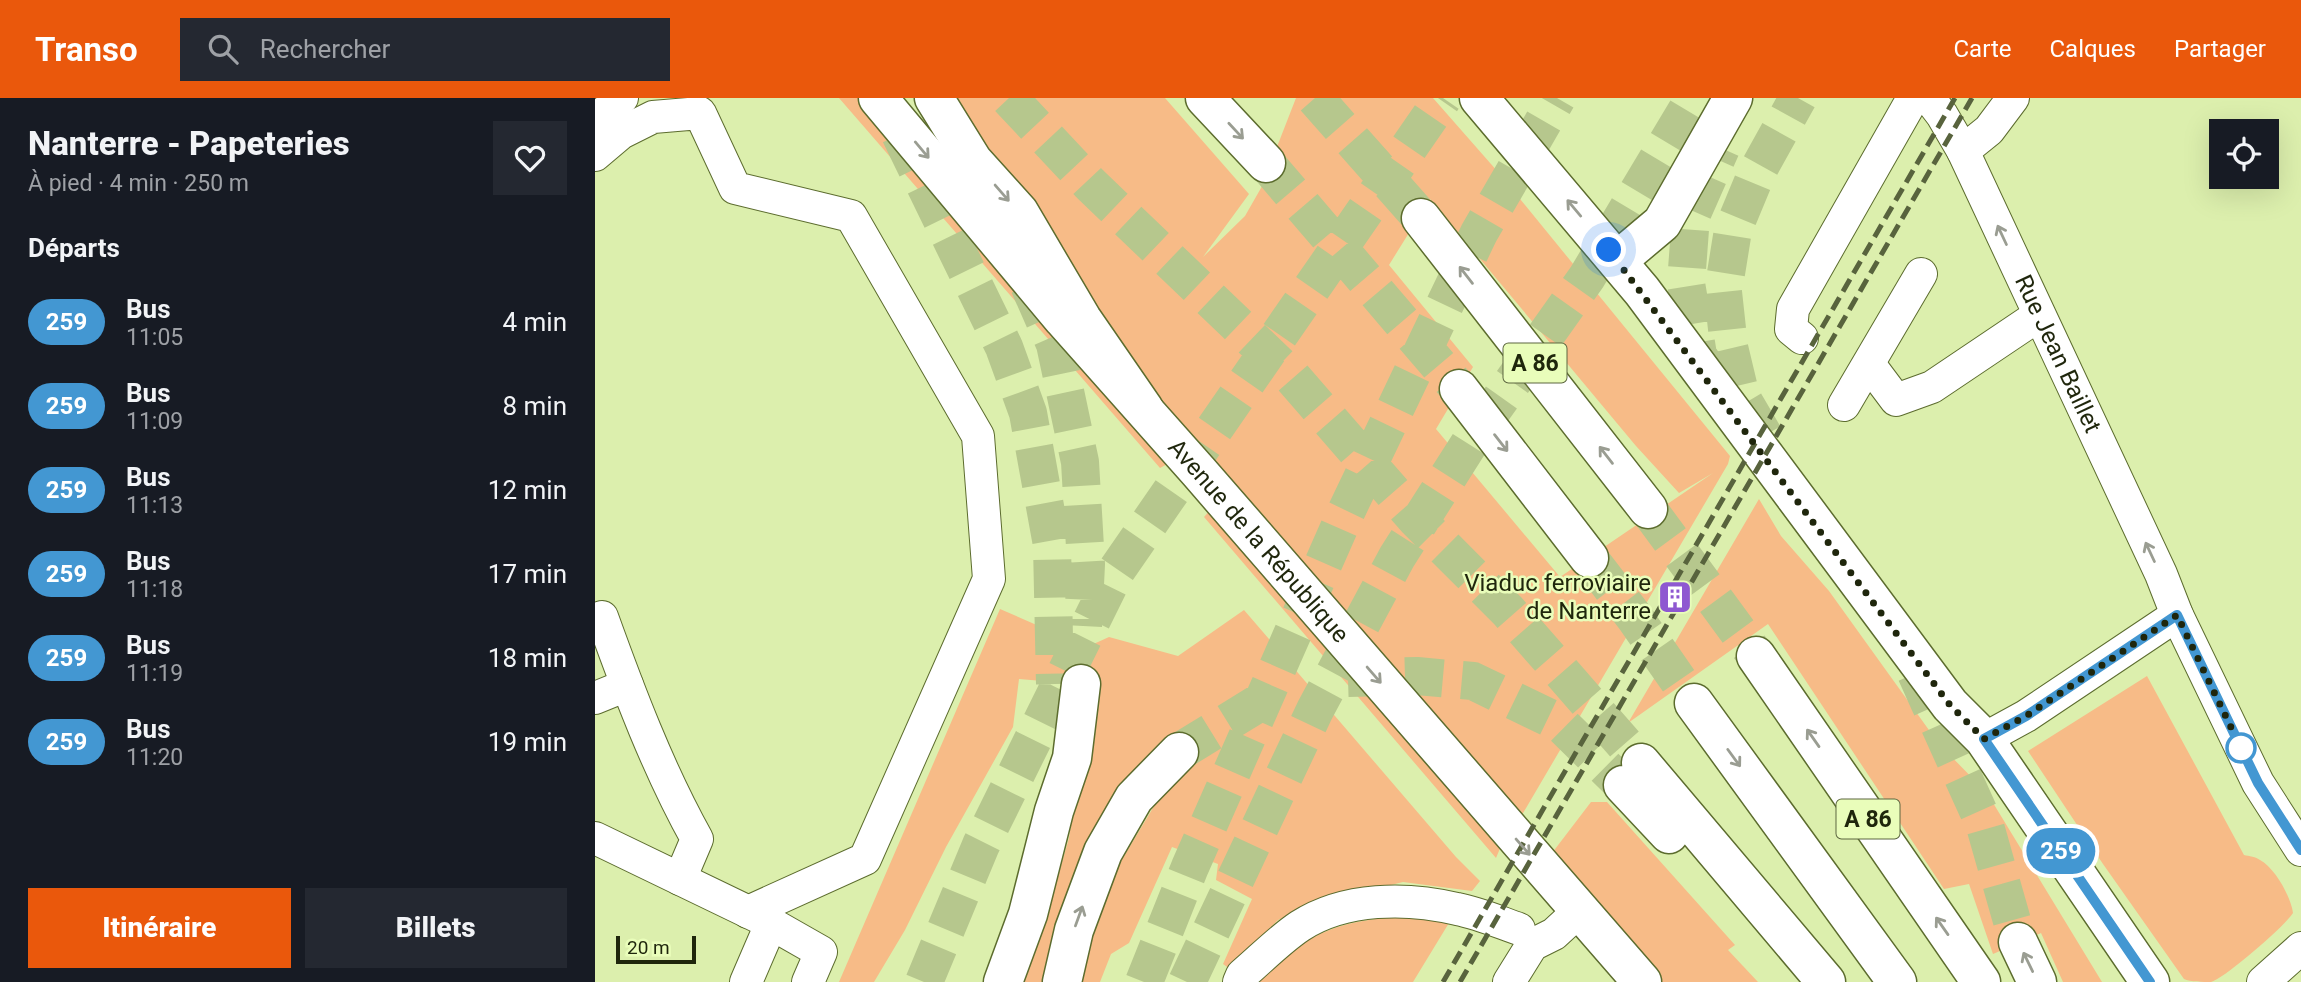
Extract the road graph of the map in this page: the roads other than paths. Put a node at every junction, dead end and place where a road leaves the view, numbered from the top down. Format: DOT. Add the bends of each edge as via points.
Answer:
graph roads {
  1 [pos="622,98"];
  2 [pos="878,98"];
  3 [pos="934,98"];
  4 [pos="1205,98"];
  5 [pos="1479,98"];
  6 [pos="1733,98"];
  7 [pos="1913,98"];
  8 [pos="1929,98"];
  9 [pos="2013,98"];
  10 [pos="595,120"];
  11 [pos="1963,151"];
  12 [pos="595,155"];
  13 [pos="1266,163"];
  14 [pos="1421,218"];
  15 [pos="1618,260"];
  16 [pos="1921,274"];
  17 [pos="2039,315"];
  18 [pos="1802,338"];
  19 [pos="1868,364"];
  20 [pos="1459,389"];
  21 [pos="1844,405"];
  22 [pos="1144,409"];
  23 [pos="1648,509"];
  24 [pos="1589,558"];
  25 [pos="2177,615"];
  26 [pos="602,617"];
  27 [pos="1756,656"];
  28 [pos="1068,684"];
  29 [pos="627,685"];
  30 [pos="595,698"];
  31 [pos="1694,703"];
  32 [pos="1984,739"];
  33 [pos="1179,752"];
  34 [pos="595,838"];
  35 [pos="2301,850"];
  36 [pos="680,879"];
  37 [pos="1580,911"];
  38 [pos="760,918"];
  39 [pos="1519,929"];
  40 [pos="2018,942"];
  41 [pos="2301,948"];
  42 [pos="746,982"];
  43 [pos="808,982"];
  44 [pos="1003,982"];
  45 [pos="1062,982"];
  46 [pos="1239,982"];
  47 [pos="1509,982"];
  48 [pos="1642,982"];
  49 [pos="1802,982"];
  50 [pos="1826,982"];
  51 [pos="1897,982"];
  52 [pos="1980,982"];
  53 [pos="2038,982"];
  54 [pos="2150,982"];
  55 [pos="2263,982"];
  1 -- 10 [label="street"];
  2 -- 22 [label="main road, Avenue de la République, one-way"];
  3 -- 22 [label="main road, one-way" via="972,161 1019,212 1082,319"];
  4 -- 13 [label="main road, one-way"];
  15 -- 5 [label="main road, one-way"];
  6 -- 15 [label="main road" via="1662,223"];
  7 -- 18 [label="street" via="1793,309 1791,329"];
  8 -- 11 [label="street, Rue Jean Baillet"];
  9 -- 11 [label="street" via="1989,130"];
  17 -- 11 [label="street, Rue Jean Baillet, one-way"];
  12 -- 38 [label="street" via="621,133 653,117 700,113 735,188 851,216 978,436 989,579 865,859"];
  23 -- 14 [label="main road, A 86, one-way"];
  15 -- 32 [label="main road" via="1950,705"];
  16 -- 19 [label="street"];
  17 -- 19 [label="street" via="1932,387 1896,400"];
  25 -- 17 [label="street, Rue Jean Baillet, one-way"];
  19 -- 21 [label="street"];
  20 -- 24 [label="main road, one-way"];
  22 -- 37 [label="main road, Avenue de la République, one-way"];
  25 -- 32 [label="street"];
  25 -- 35 [label="street, Rue Jean Baillet" via="2258,783"];
  26 -- 29 [label="street"];
  52 -- 27 [label="main road, A 86, one-way"];
  28 -- 44 [label="main road" via="1050,756 1054,811 1041,871"];
  29 -- 30 [label="street"];
  29 -- 36 [label="street" via="697,839"];
  31 -- 51 [label="main road, A 86, one-way"];
  32 -- 54 [label="main road"];
  45 -- 33 [label="main road, one-way" via="1074,930 1103,852 1134,798"];
  34 -- 36 [label="street"];
  36 -- 38 [label="street"];
  37 -- 47 [label="street" via="1554,934 1532,945"];
  37 -- 48 [label="main road, Avenue de la République"];
  38 -- 42 [label="street"];
  38 -- 43 [label="street" via="821,952"];
  39 -- 46 [label="street" via="1459,909 1420,902 1374,902 1336,909 1301,925"];
  53 -- 40 [label="main road, one-way"];
  41 -- 55 [label="street"];
  49 -- 50 [label="main road" via="1632,774"];
}
